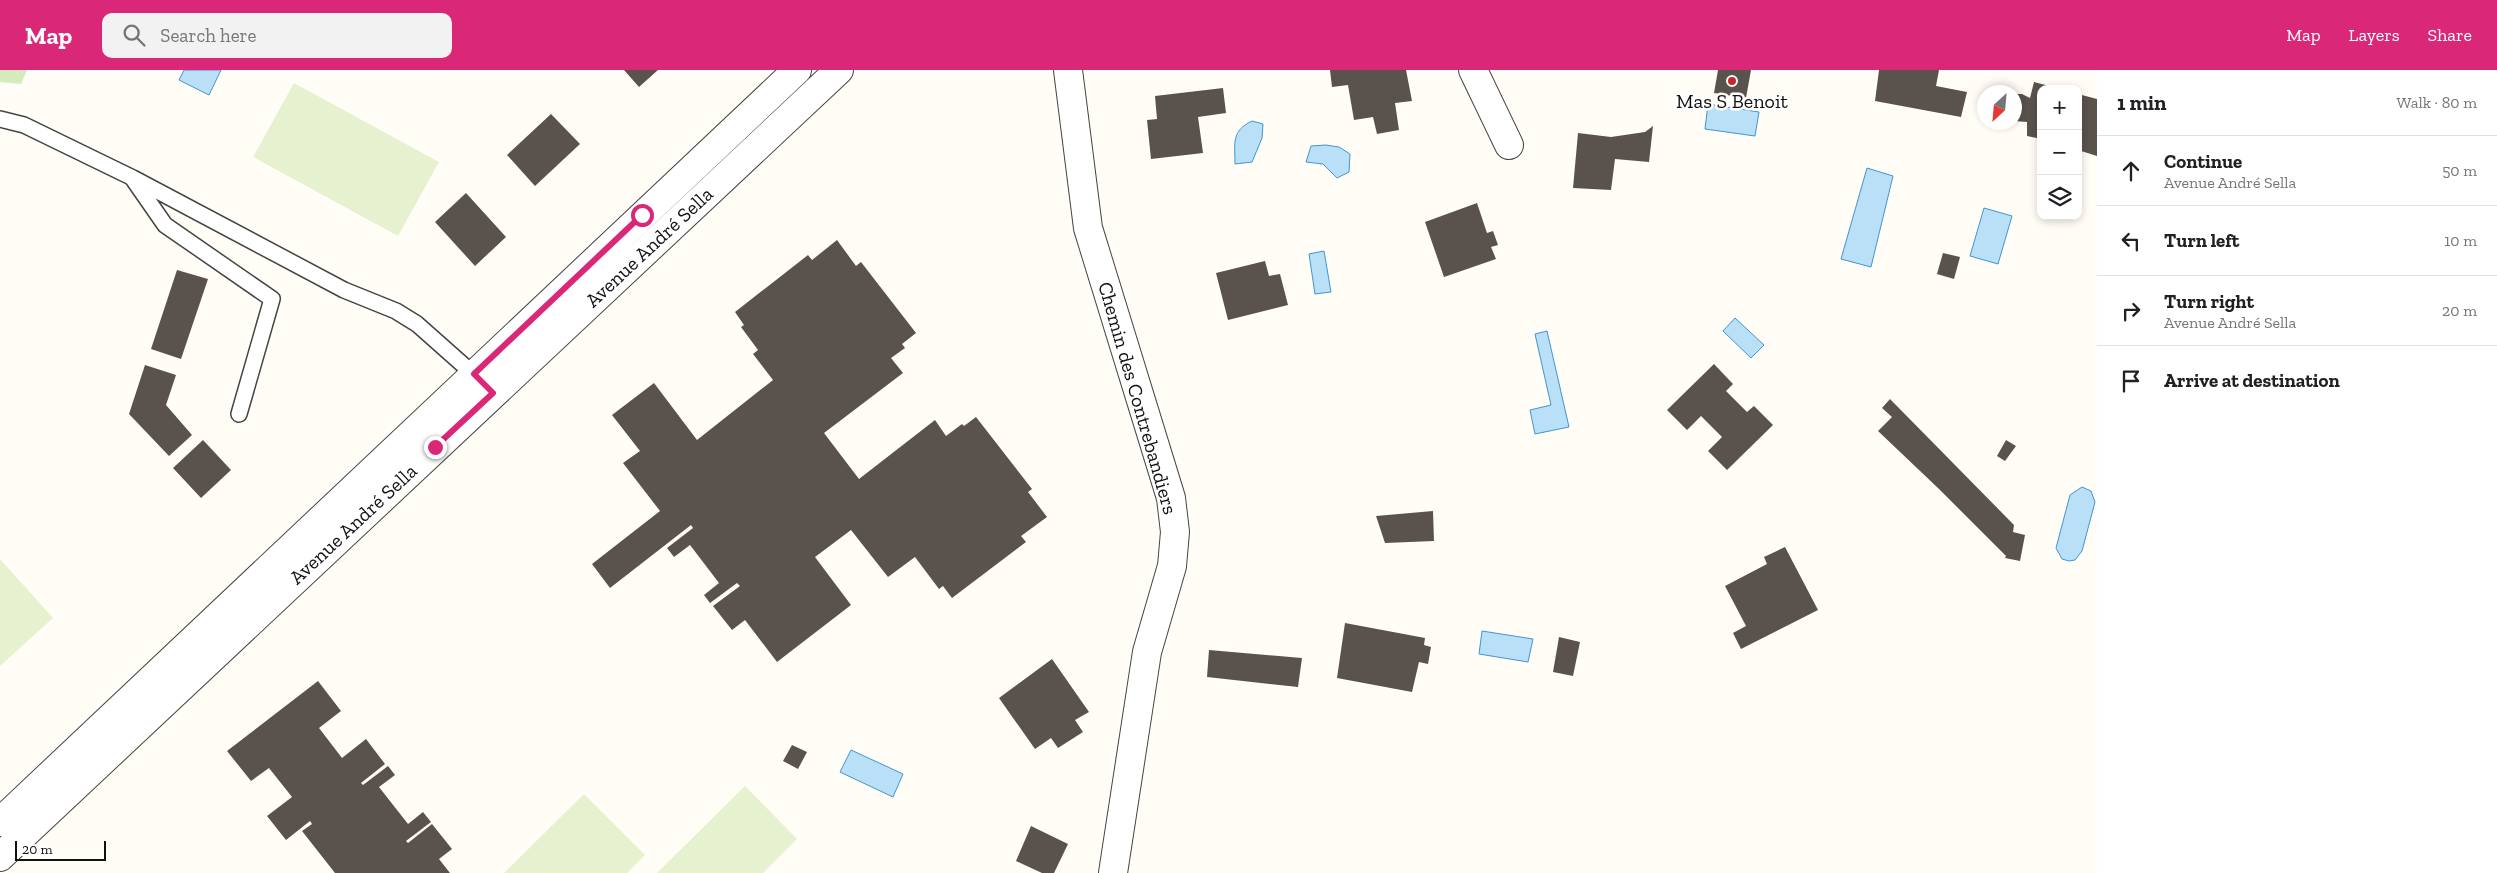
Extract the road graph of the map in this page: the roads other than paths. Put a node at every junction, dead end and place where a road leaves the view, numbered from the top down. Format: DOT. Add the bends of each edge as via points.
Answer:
graph roads {
  1 [pos="797,70"];
  2 [pos="839,70"];
  3 [pos="1068,70"];
  4 [pos="1473,70"];
  5 [pos="0,119"];
  6 [pos="1509,145"];
  7 [pos="133,178"];
  8 [pos="474,374"];
  9 [pos="493,393"];
  10 [pos="239,414"];
  11 [pos="0,822"];
  12 [pos="0,857"];
  13 [pos="1113,873"];
  1 -- 8 [label="street, Avenue André Sella"];
  2 -- 9 [label="street, Avenue André Sella"];
  3 -- 13 [label="street, Chemin des Contrebandiers" via="1088,228 1171,498 1175,532 1172,566 1147,652"];
  4 -- 6 [label="street"];
  5 -- 7 [label="lane" via="24,125"];
  7 -- 8 [label="lane" via="344,290 396,311 417,324"];
  7 -- 10 [label="lane" via="165,225 272,299"];
  8 -- 9 [label="lane"];
  8 -- 11 [label="street, Avenue André Sella"];
  9 -- 12 [label="street, Avenue André Sella"];
}
